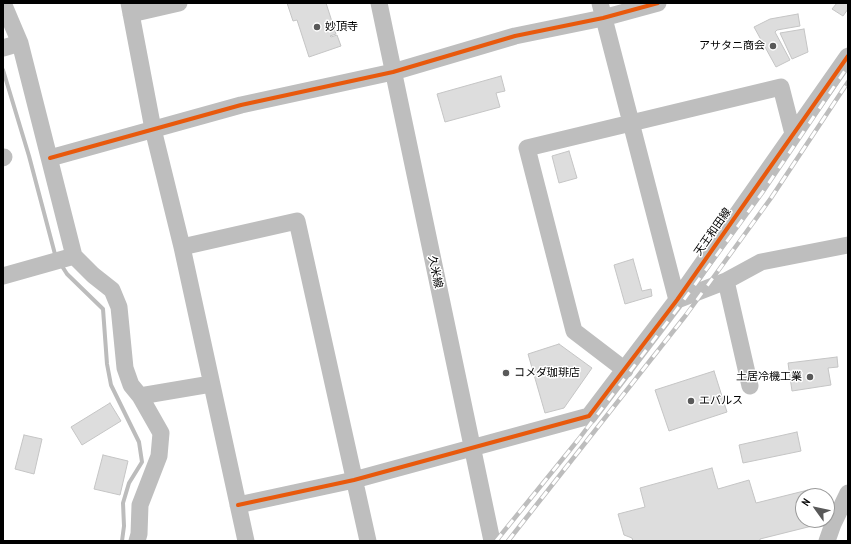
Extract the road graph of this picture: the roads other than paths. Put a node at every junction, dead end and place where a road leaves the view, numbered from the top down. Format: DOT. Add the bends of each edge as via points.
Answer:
graph roads {
  1 [pos="4,3"];
  2 [pos="179,3"];
  3 [pos="379,3"];
  4 [pos="658,3"];
  5 [pos="130,8"];
  6 [pos="601,11"];
  7 [pos="20,43"];
  8 [pos="3,48"];
  9 [pos="848,56"];
  10 [pos="393,72"];
  11 [pos="631,124"];
  12 [pos="153,129"];
  13 [pos="793,134"];
  14 [pos="50,158"];
  15 [pos="848,245"];
  16 [pos="182,247"];
  17 [pos="74,256"];
  18 [pos="3,276"];
  19 [pos="726,281"];
  20 [pos="677,300"];
  21 [pos="625,370"];
  22 [pos="211,384"];
  23 [pos="750,386"];
  24 [pos="140,396"];
  25 [pos="471,448"];
  26 [pos="354,480"];
  27 [pos="848,493"];
  28 [pos="238,505"];
  29 [pos="137,541"];
  30 [pos="246,541"];
  31 [pos="368,541"];
  32 [pos="492,541"];
  33 [pos="827,541"];
  1 -- 7 [label="street"];
  2 -- 5 [label="street"];
  3 -- 10 [label="street, 久米線"];
  4 -- 6 [label="street"];
  5 -- 12 [label="street"];
  6 -- 10 [label="street"];
  6 -- 11 [label="street"];
  7 -- 8 [label="street"];
  7 -- 14 [label="street"];
  9 -- 13 [label="street, 天王和田線"];
  10 -- 12 [label="street" via="241,105"];
  10 -- 25 [label="street, 久米線"];
  11 -- 13 [label="street" via="781,87"];
  11 -- 20 [label="street"];
  11 -- 21 [label="street" via="527,148 574,331"];
  12 -- 14 [label="street"];
  12 -- 16 [label="street"];
  13 -- 20 [label="street, 天王和田線"];
  14 -- 17 [label="street"];
  15 -- 19 [label="street" via="761,262"];
  16 -- 22 [label="street"];
  16 -- 26 [label="street" via="297,222"];
  17 -- 18 [label="street"];
  17 -- 24 [label="street" via="112,290 119,307 125,368 131,385"];
  19 -- 20 [label="street"];
  19 -- 23 [label="street"];
  20 -- 21 [label="street, 天王和田線"];
  21 -- 25 [label="street, 天王和田線" via="589,416"];
  22 -- 24 [label="street"];
  22 -- 28 [label="street"];
  24 -- 29 [label="street" via="160,434 159,456 140,505"];
  25 -- 26 [label="street"];
  25 -- 32 [label="street, 久米線"];
  26 -- 28 [label="street"];
  26 -- 31 [label="street"];
  27 -- 33 [label="street"];
  28 -- 30 [label="street"];
}
